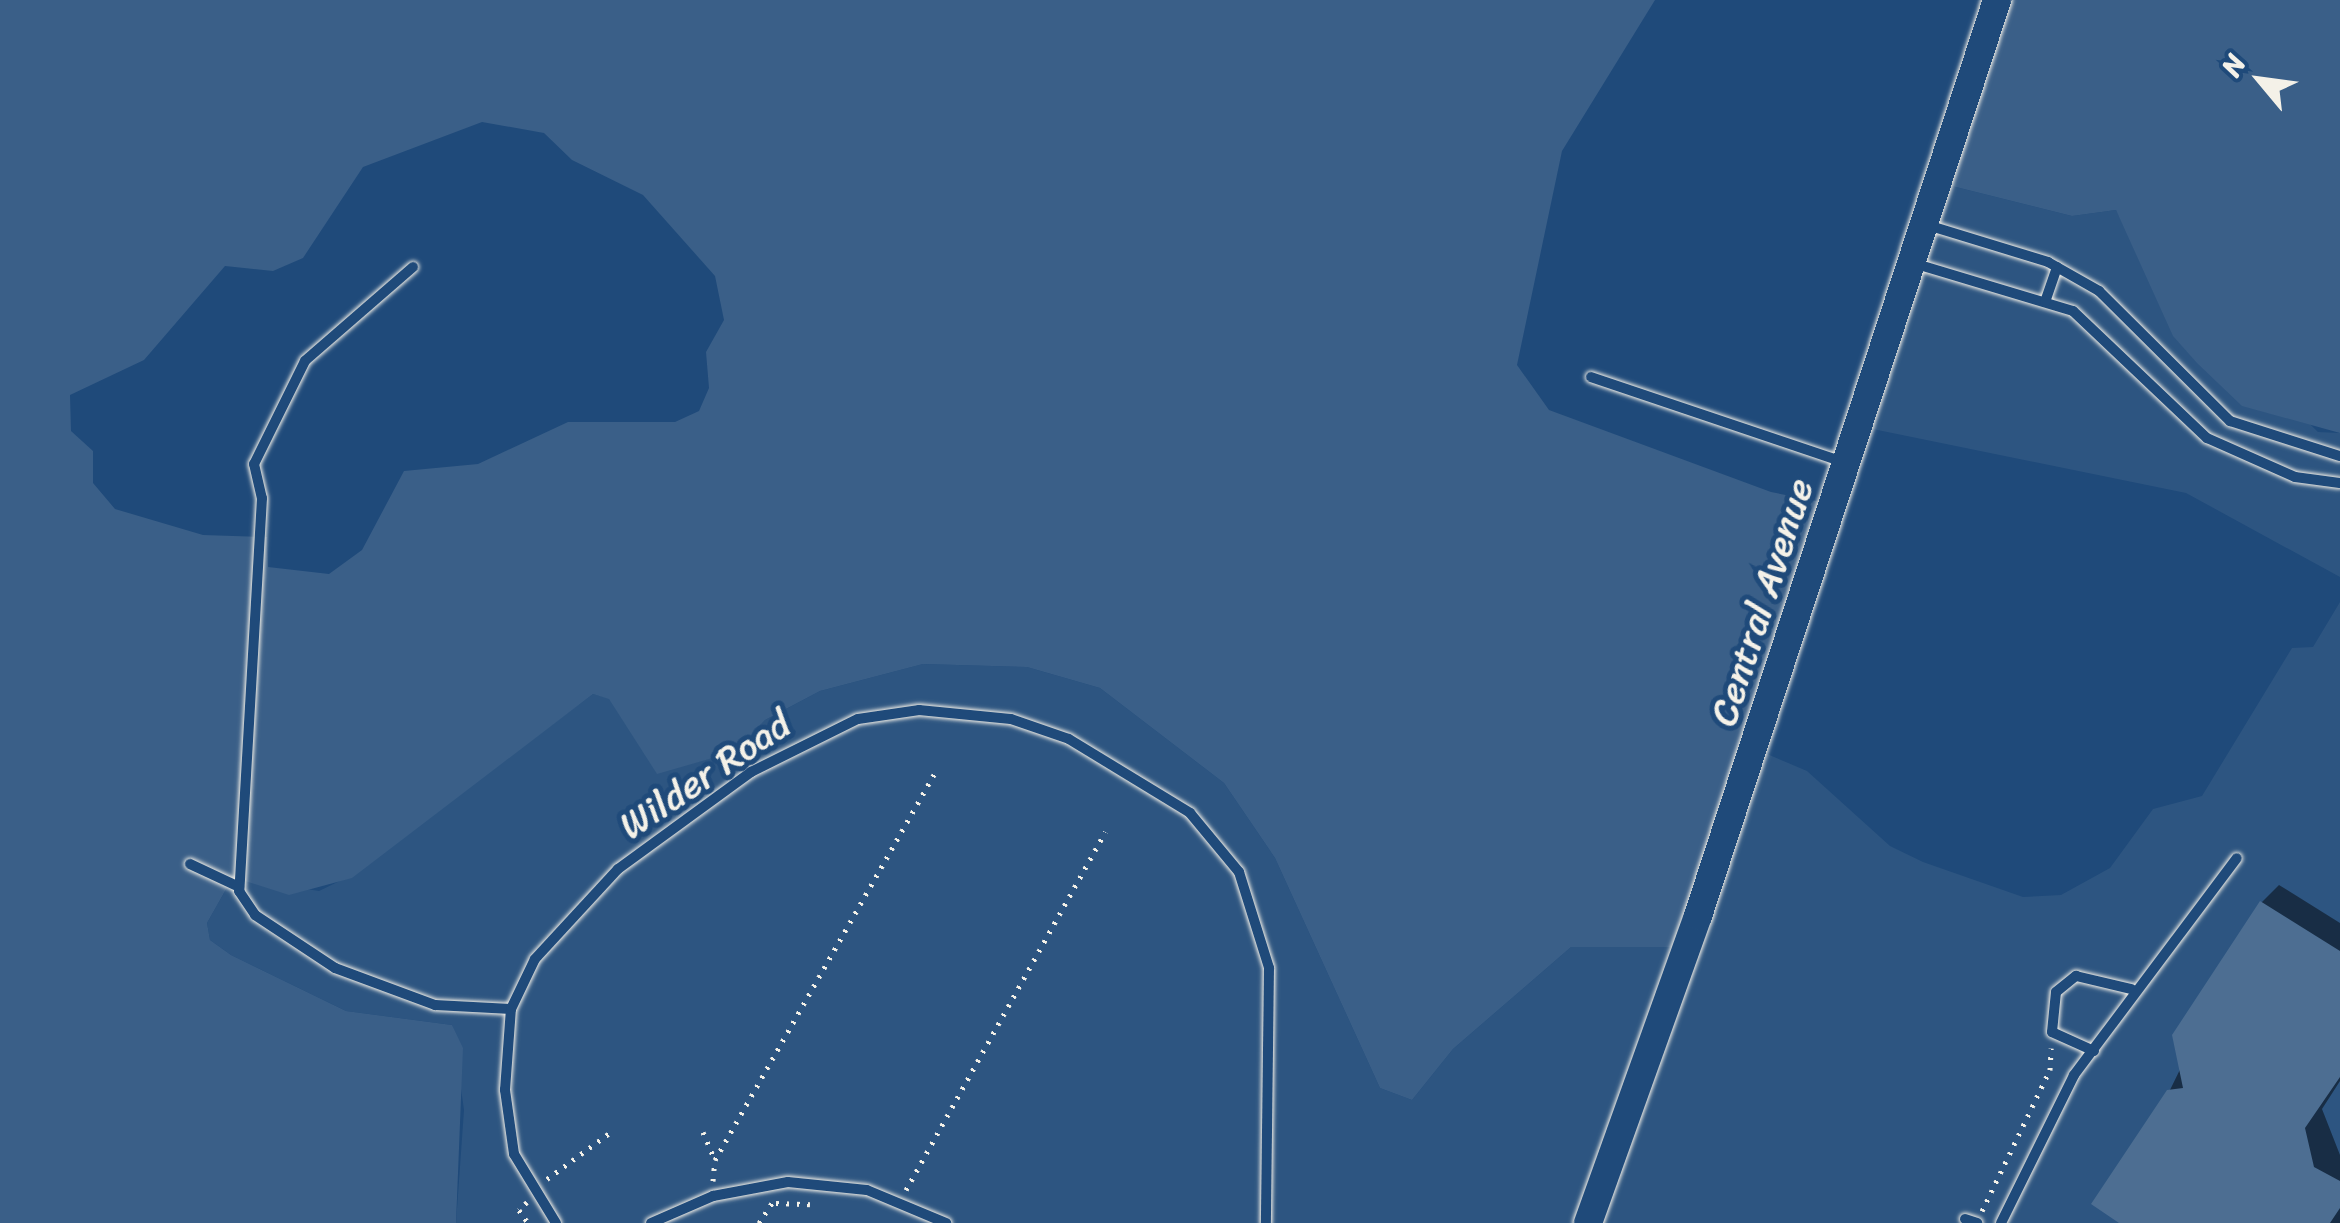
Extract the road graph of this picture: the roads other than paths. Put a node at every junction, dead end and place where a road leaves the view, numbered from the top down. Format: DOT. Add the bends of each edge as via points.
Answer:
graph roads {
  1 [pos="1997,0"];
  2 [pos="1924,224"];
  3 [pos="1912,262"];
  4 [pos="413,267"];
  5 [pos="2057,267"];
  6 [pos="2045,302"];
  7 [pos="1591,377"];
  8 [pos="2340,456"];
  9 [pos="1847,464"];
  10 [pos="2340,483"];
  11 [pos="2237,858"];
  12 [pos="190,864"];
  13 [pos="239,887"];
  14 [pos="2131,989"];
  15 [pos="511,1009"];
  16 [pos="2094,1051"];
  17 [pos="556,1223"];
  18 [pos="651,1223"];
  19 [pos="946,1223"];
  20 [pos="1266,1223"];
  21 [pos="1588,1223"];
  22 [pos="2001,1223"];
  1 -- 2 [label="main road, Central Avenue"];
  2 -- 3 [label="main road, Central Avenue"];
  2 -- 5 [label="lane"];
  3 -- 6 [label="lane"];
  3 -- 9 [label="main road, Central Avenue"];
  4 -- 13 [label="lane" via="304,361 254,464 262,498"];
  5 -- 6 [label="lane"];
  5 -- 8 [label="lane" via="2098,291 2230,422"];
  6 -- 10 [label="lane" via="2104,332 2166,408 2207,438 2295,477"];
  7 -- 9 [label="lane"];
  9 -- 21 [label="main road, Central Avenue"];
  11 -- 14 [label="lane"];
  12 -- 13 [label="lane"];
  13 -- 15 [label="lane" via="255,915 334,968 436,1005"];
  14 -- 16 [label="lane"];
  14 -- 16 [label="lane" via="2076,976 2056,992 2052,1032"];
  15 -- 17 [label="lane" via="509,1124 536,1193"];
  15 -- 20 [label="lane, Wilder Road" via="575,908 751,772 858,719 964,711 1030,725 1145,780 1190,813 1239,872 1268,968"];
  16 -- 22 [label="lane"];
  18 -- 19 [label="lane" via="713,1196 833,1184"];
}
